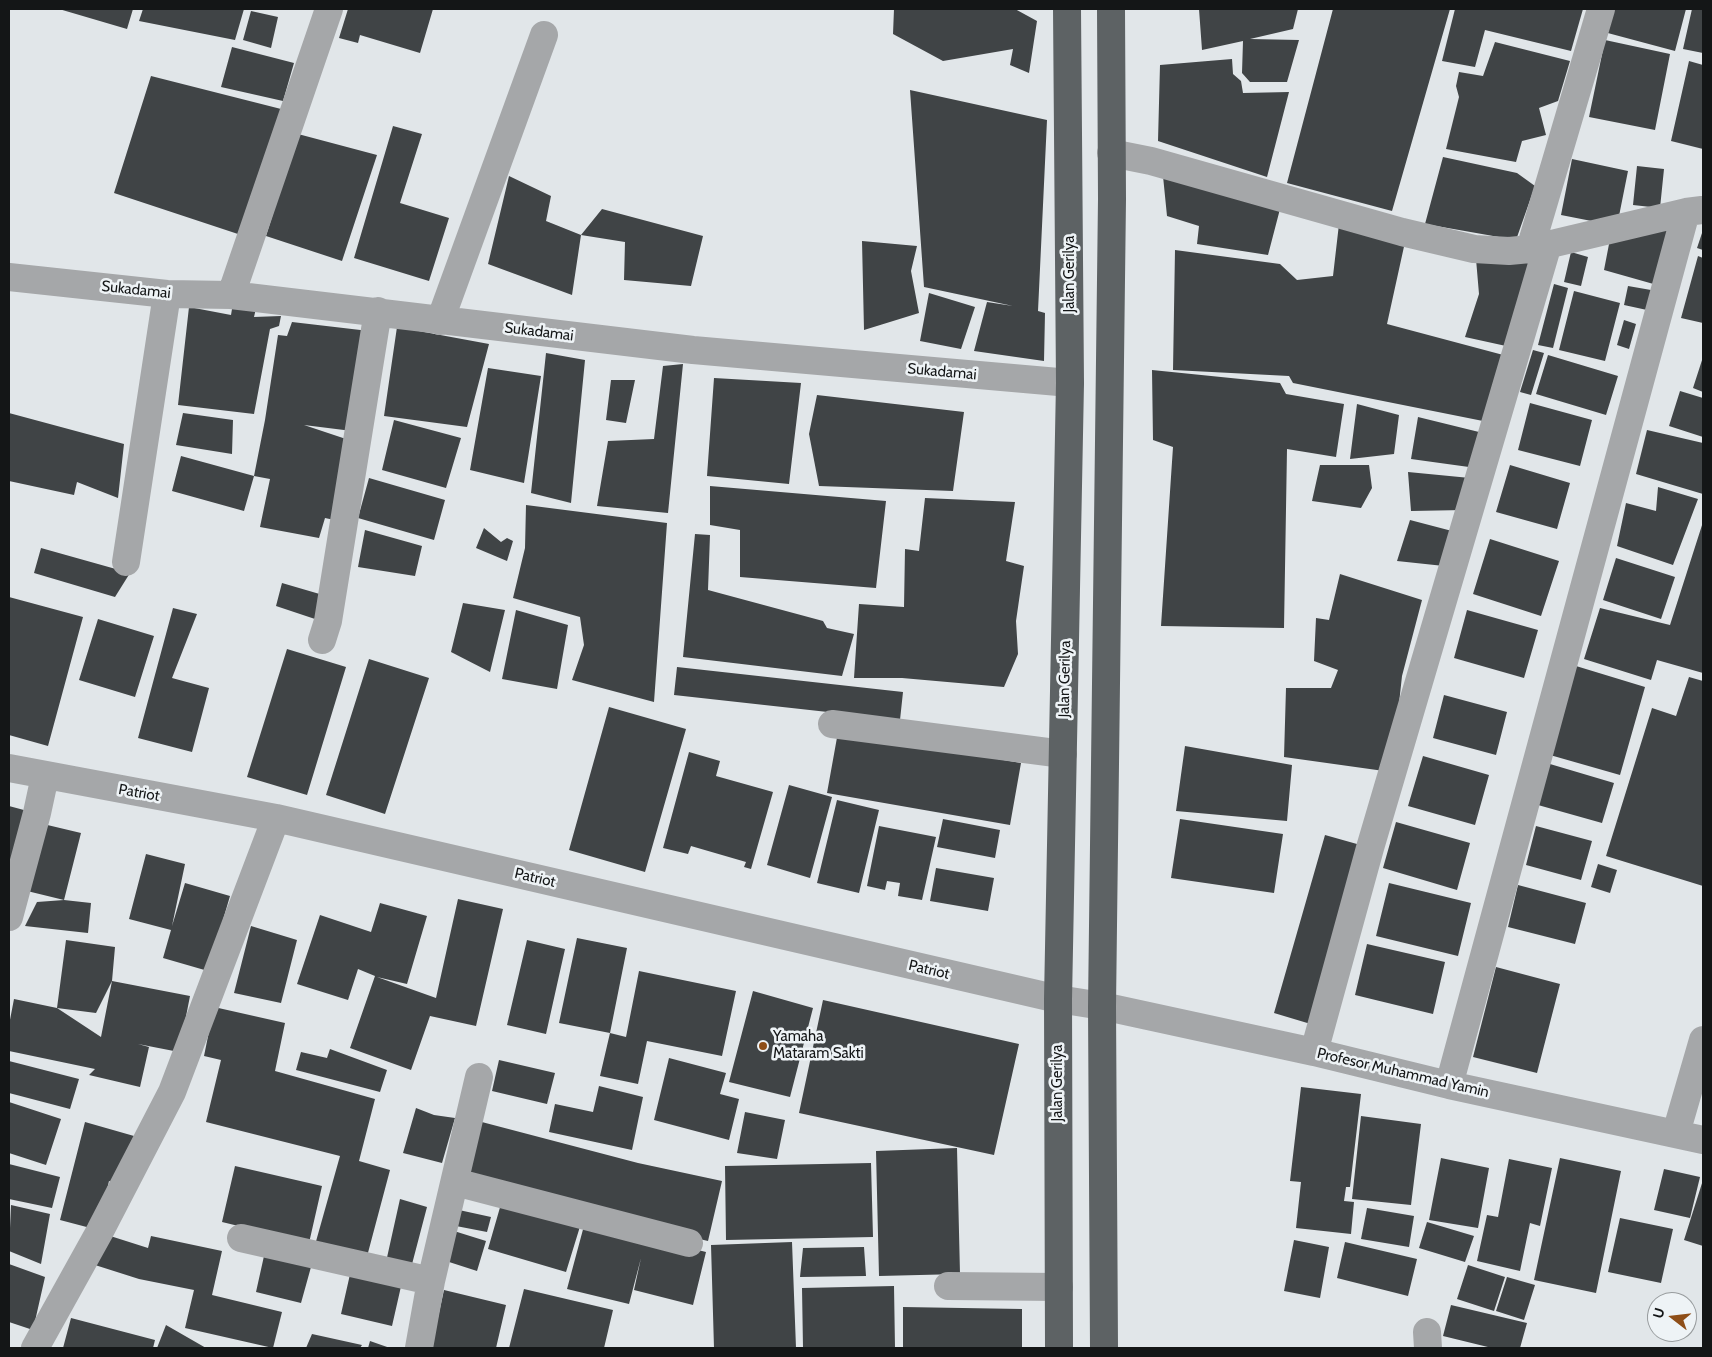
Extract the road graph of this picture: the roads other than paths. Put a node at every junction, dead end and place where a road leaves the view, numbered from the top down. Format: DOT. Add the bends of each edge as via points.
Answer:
graph roads {
  1 [pos="329,9"];
  2 [pos="1067,9"];
  3 [pos="1111,9"];
  4 [pos="1601,9"];
  5 [pos="544,35"];
  6 [pos="1111,153"];
  7 [pos="1070,198"];
  8 [pos="1112,199"];
  9 [pos="1695,211"];
  10 [pos="1539,247"];
  11 [pos="9,277"];
  12 [pos="167,294"];
  13 [pos="231,295"];
  14 [pos="378,311"];
  15 [pos="440,321"];
  16 [pos="1070,383"];
  17 [pos="126,562"];
  18 [pos="322,640"];
  19 [pos="832,724"];
  20 [pos="1063,754"];
  21 [pos="9,768"];
  22 [pos="45,776"];
  23 [pos="276,818"];
  24 [pos="9,917"];
  25 [pos="1058,999"];
  26 [pos="1102,1006"];
  27 [pos="1703,1040"];
  28 [pos="1314,1052"];
  29 [pos="479,1077"];
  30 [pos="1449,1085"];
  31 [pos="1676,1133"];
  32 [pos="1703,1140"];
  33 [pos="455,1182"];
  34 [pos="241,1238"];
  35 [pos="688,1243"];
  36 [pos="431,1280"];
  37 [pos="948,1286"];
  38 [pos="1058,1287"];
  39 [pos="34,1348"];
  40 [pos="419,1348"];
  41 [pos="1059,1348"];
  42 [pos="1104,1348"];
  1 -- 13 [label="street"];
  2 -- 7 [label="highway, Jalan Gerilya"];
  3 -- 6 [label="highway"];
  4 -- 10 [label="street"];
  5 -- 15 [label="street"];
  6 -- 8 [label="highway"];
  6 -- 10 [label="street" via="1474,249 1509,251"];
  7 -- 8 [label="highway"];
  7 -- 16 [label="highway, Jalan Gerilya"];
  8 -- 26 [label="highway"];
  9 -- 10 [label="street"];
  9 -- 30 [label="street"];
  10 -- 28 [label="street"];
  11 -- 12 [label="street, Sukadamai"];
  12 -- 13 [label="street, Sukadamai"];
  12 -- 17 [label="street"];
  13 -- 14 [label="street, Sukadamai"];
  14 -- 15 [label="street, Sukadamai"];
  14 -- 18 [label="street" via="328,621"];
  15 -- 16 [label="street, Sukadamai" via="693,350"];
  16 -- 20 [label="highway, Jalan Gerilya"];
  19 -- 20 [label="street"];
  20 -- 25 [label="highway, Jalan Gerilya"];
  21 -- 22 [label="street, Patriot"];
  22 -- 23 [label="street, Patriot"];
  22 -- 24 [label="street"];
  23 -- 25 [label="street, Patriot"];
  23 -- 39 [label="street" via="172,1092 100,1231"];
  25 -- 26 [label="street, Patriot"];
  25 -- 38 [label="highway, Jalan Gerilya"];
  26 -- 28 [label="street, Profesor Muhammad Yamin"];
  26 -- 42 [label="highway"];
  27 -- 31 [label="street"];
  28 -- 30 [label="street, Profesor Muhammad Yamin"];
  29 -- 33 [label="street"];
  30 -- 31 [label="street, Profesor Muhammad Yamin"];
  31 -- 32 [label="street, Profesor Muhammad Yamin"];
  33 -- 35 [label="street"];
  33 -- 36 [label="street"];
  34 -- 36 [label="street"];
  36 -- 40 [label="street"];
  37 -- 38 [label="street"];
  38 -- 41 [label="highway, Jalan Gerilya"];
}
